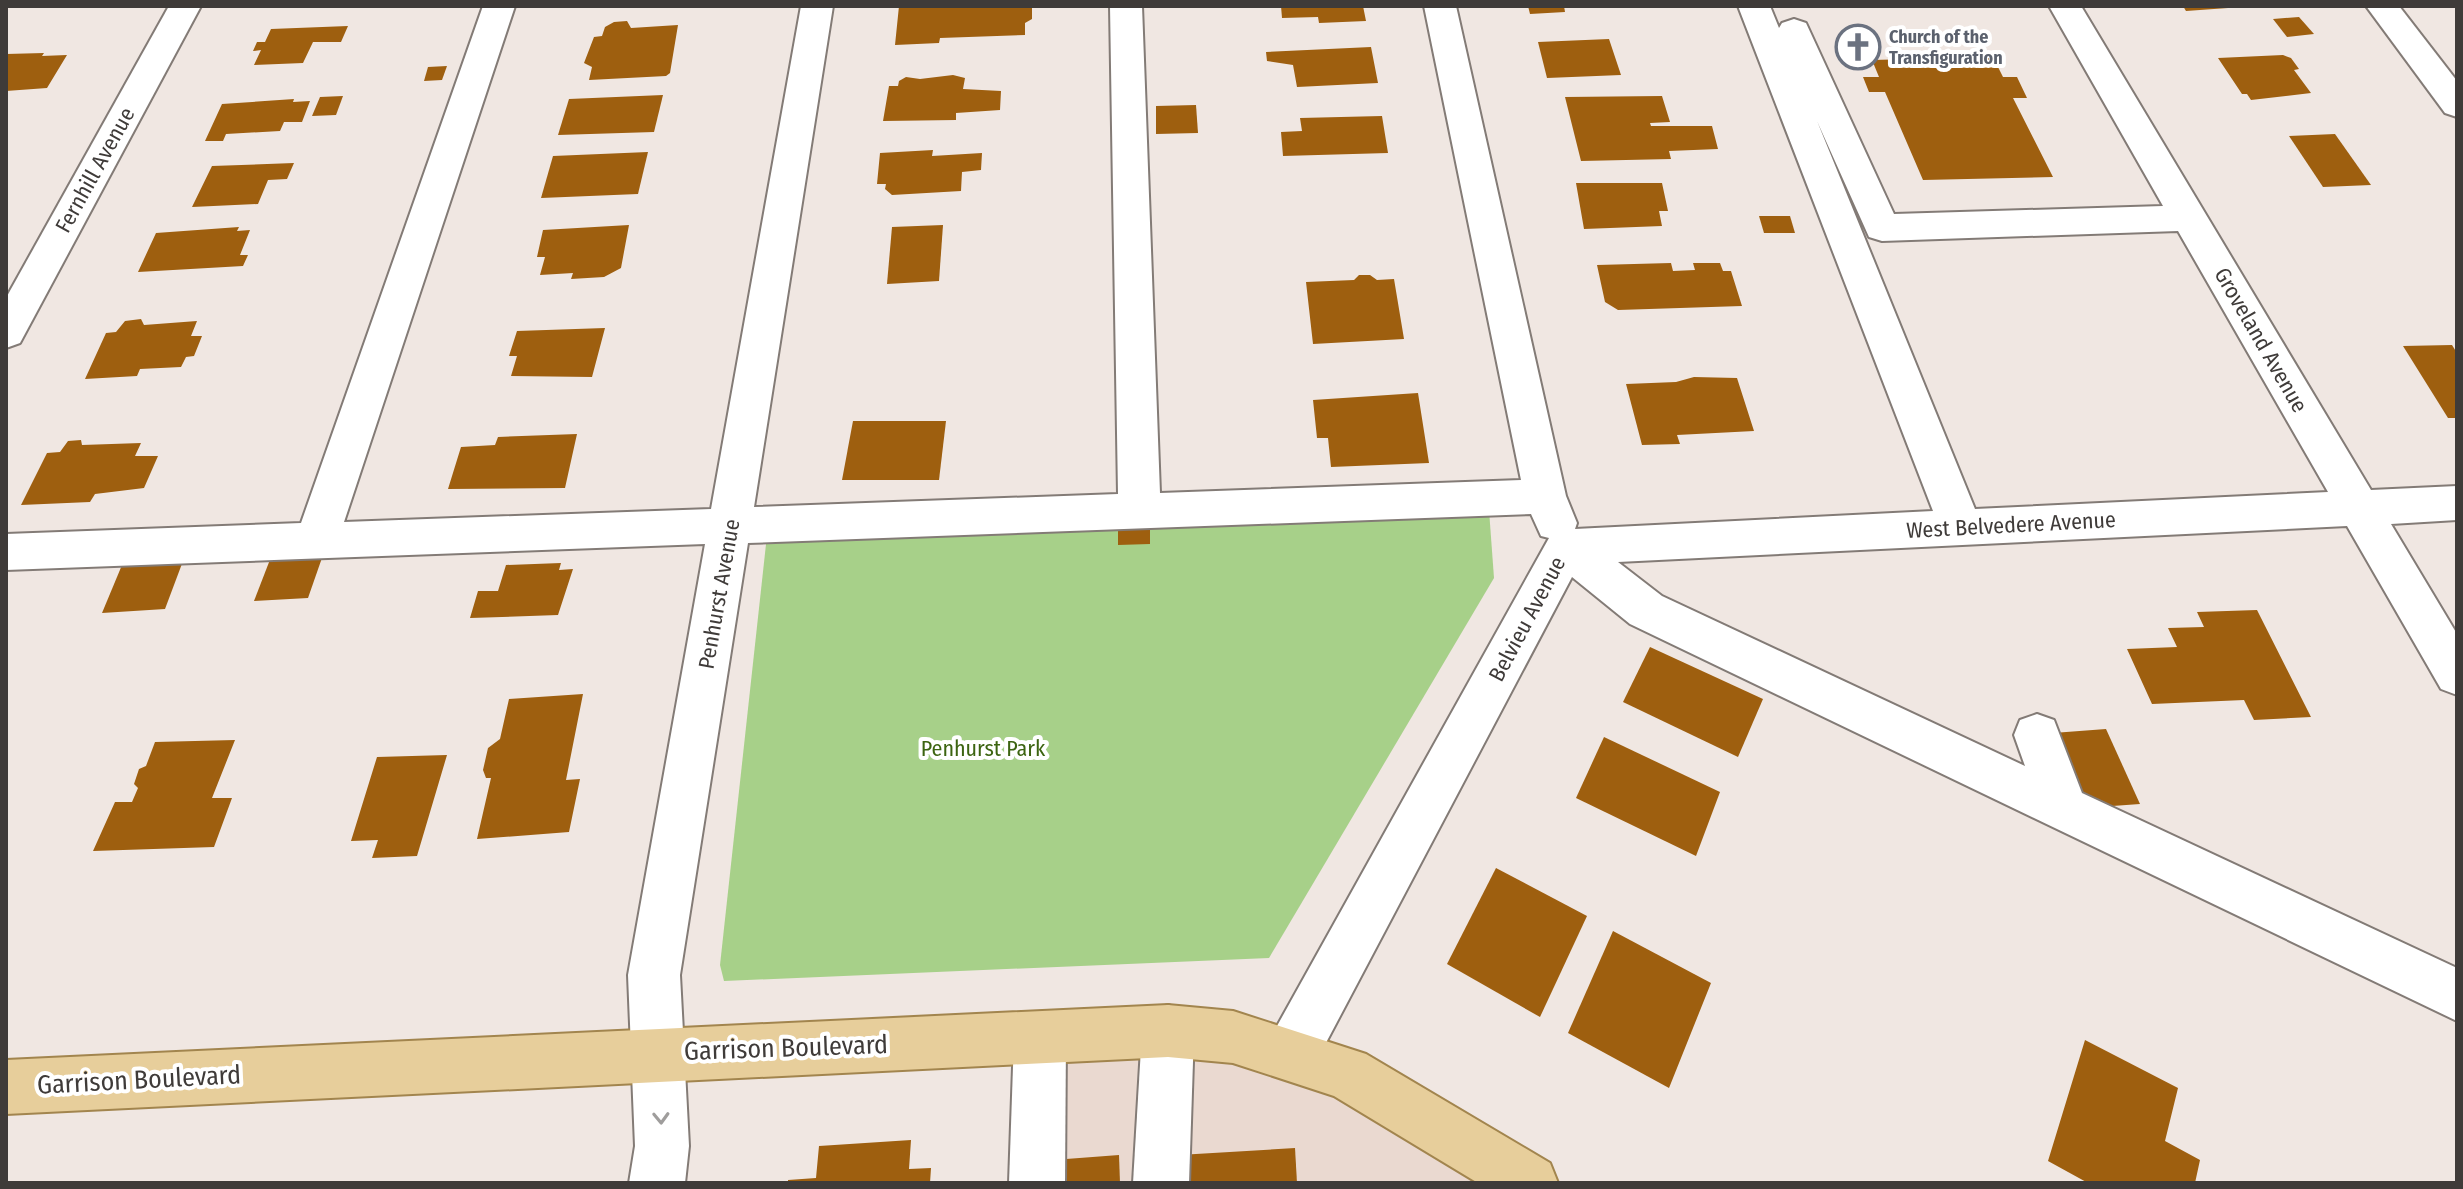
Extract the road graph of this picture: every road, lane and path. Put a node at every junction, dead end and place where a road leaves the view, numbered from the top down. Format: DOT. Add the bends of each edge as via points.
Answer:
graph roads {
  1 [pos="185,6"];
  2 [pos="499,6"];
  3 [pos="817,6"];
  4 [pos="1126,6"];
  5 [pos="1440,6"];
  6 [pos="1754,6"];
  7 [pos="1783,6"];
  8 [pos="2065,6"];
  9 [pos="2382,6"];
  10 [pos="2457,105"];
  11 [pos="2189,218"];
  12 [pos="6,333"];
  13 [pos="1545,496"];
  14 [pos="2457,503"];
  15 [pos="2359,508"];
  16 [pos="1139,511"];
  17 [pos="731,526"];
  18 [pos="1961,527"];
  19 [pos="317,539"];
  20 [pos="1566,547"];
  21 [pos="6,552"];
  22 [pos="2457,675"];
  23 [pos="2037,735"];
  24 [pos="2064,808"];
  25 [pos="2457,995"];
  26 [pos="1168,1031"];
  27 [pos="1040,1038"];
  28 [pos="660,1053"];
  29 [pos="1291,1054"];
  30 [pos="6,1087"];
  31 [pos="657,1183"];
  32 [pos="1037,1183"];
  33 [pos="1161,1183"];
  34 [pos="1530,1183"];
  1 -- 12 [label="street, Fernhill Avenue"];
  2 -- 19 [label="street"];
  3 -- 17 [label="street, Penhurst Avenue"];
  4 -- 16 [label="street"];
  5 -- 13 [label="street, Belvieu Avenue"];
  6 -- 18 [label="street"];
  7 -- 11 [label="street" via="1882,228"];
  8 -- 11 [label="street, Groveland Avenue"];
  9 -- 10 [label="street"];
  11 -- 15 [label="street, Groveland Avenue"];
  13 -- 16 [label="street"];
  13 -- 20 [label="street, Belvieu Avenue"];
  14 -- 15 [label="street, West Belvedere Avenue"];
  15 -- 18 [label="street, West Belvedere Avenue"];
  15 -- 22 [label="street, Groveland Avenue"];
  16 -- 17 [label="street"];
  17 -- 19 [label="street"];
  17 -- 28 [label="street, Penhurst Avenue" via="654,975"];
  18 -- 20 [label="street, West Belvedere Avenue"];
  19 -- 21 [label="street"];
  20 -- 24 [label="street" via="1646,610"];
  20 -- 29 [label="street, Belvieu Avenue"];
  23 -- 24 [label="street"];
  24 -- 25 [label="street"];
  26 -- 27 [label="main road, Garrison Boulevard"];
  26 -- 29 [label="main road, Garrison Boulevard" via="1233,1037"];
  26 -- 33 [label="street"];
  27 -- 28 [label="main road, Garrison Boulevard"];
  27 -- 32 [label="street"];
  28 -- 30 [label="main road, Garrison Boulevard"];
  28 -- 31 [label="street, Penhurst Avenue, one-way" via="662,1146"];
  29 -- 34 [label="main road, Garrison Boulevard" via="1347,1073"];
}
